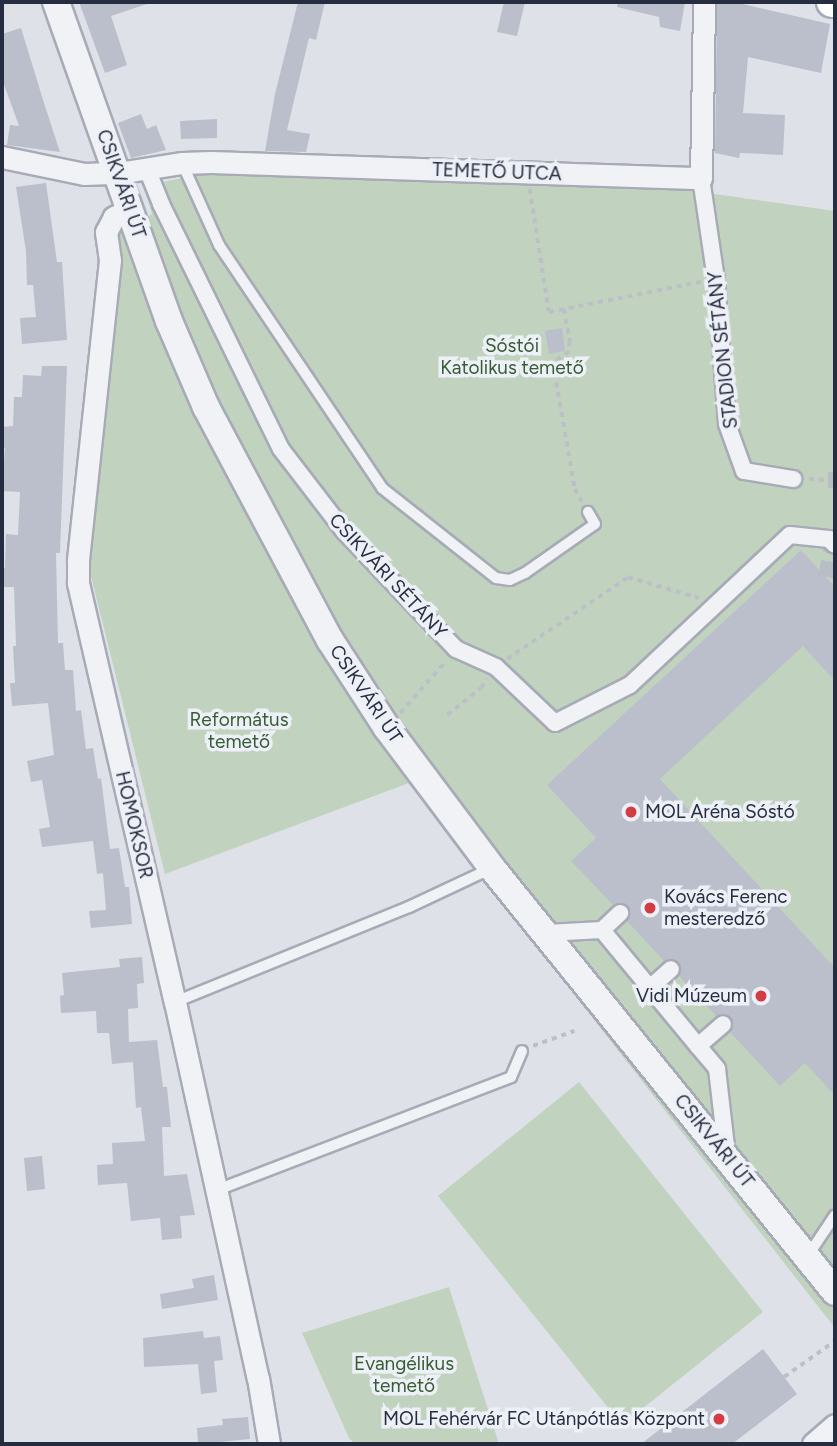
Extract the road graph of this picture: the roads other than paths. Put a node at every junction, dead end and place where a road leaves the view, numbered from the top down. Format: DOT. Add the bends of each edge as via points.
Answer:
graph roads {
  1 [pos="56,2"];
  2 [pos="704,2"];
  3 [pos="2,157"];
  4 [pos="182,163"];
  5 [pos="147,169"];
  6 [pos="118,173"];
  7 [pos="701,178"];
  8 [pos="129,210"];
  9 [pos="793,479"];
  10 [pos="588,512"];
  11 [pos="835,545"];
  12 [pos="492,868"];
  13 [pos="620,913"];
  14 [pos="602,930"];
  15 [pos="546,933"];
  16 [pos="671,969"];
  17 [pos="650,988"];
  18 [pos="175,1002"];
  19 [pos="723,1024"];
  20 [pos="698,1046"];
  21 [pos="522,1051"];
  22 [pos="727,1158"];
  23 [pos="217,1190"];
  24 [pos="835,1215"];
  25 [pos="807,1257"];
  26 [pos="835,1292"];
  27 [pos="835,1425"];
  28 [pos="269,1444"];
  29 [pos="813,1444"];
  1 -- 6 [label="street, CSIKVÁRI ÚT"];
  2 -- 7 [label="street"];
  3 -- 6 [label="street, TEMETŐ UTCA" via="84,174"];
  4 -- 5 [label="street, TEMETŐ UTCA"];
  4 -- 7 [label="street, TEMETŐ UTCA"];
  4 -- 10 [label="lane" via="219,244 382,488 496,578 509,580 595,524"];
  5 -- 6 [label="street, TEMETŐ UTCA"];
  5 -- 11 [label="street, CSIKVÁRI SÉTÁNY" via="281,449 344,531 456,649 496,667 555,723 630,685 790,535 830,539"];
  6 -- 8 [label="street, CSIKVÁRI ÚT"];
  7 -- 9 [label="street, STADION SÉTÁNY" via="716,280 727,424 744,471"];
  8 -- 12 [label="street, CSIKVÁRI ÚT" via="206,407 330,640 387,728"];
  8 -- 18 [label="street, HOMOKSOR" via="114,217 106,232 110,260 78,583"];
  12 -- 15 [label="street, CSIKVÁRI ÚT"];
  12 -- 18 [label="lane" via="410,907"];
  13 -- 14 [label="street"];
  14 -- 15 [label="street"];
  14 -- 17 [label="street"];
  15 -- 22 [label="street, CSIKVÁRI ÚT"];
  16 -- 17 [label="street"];
  17 -- 20 [label="street"];
  18 -- 23 [label="street, HOMOKSOR"];
  19 -- 20 [label="street"];
  20 -- 22 [label="street" via="717,1069"];
  21 -- 23 [label="lane" via="511,1077"];
  22 -- 25 [label="street, CSIKVÁRI ÚT"];
  23 -- 28 [label="street, HOMOKSOR"];
  24 -- 25 [label="lane"];
  25 -- 26 [label="street, CSIKVÁRI ÚT"];
  27 -- 29 [label="street"];
}
